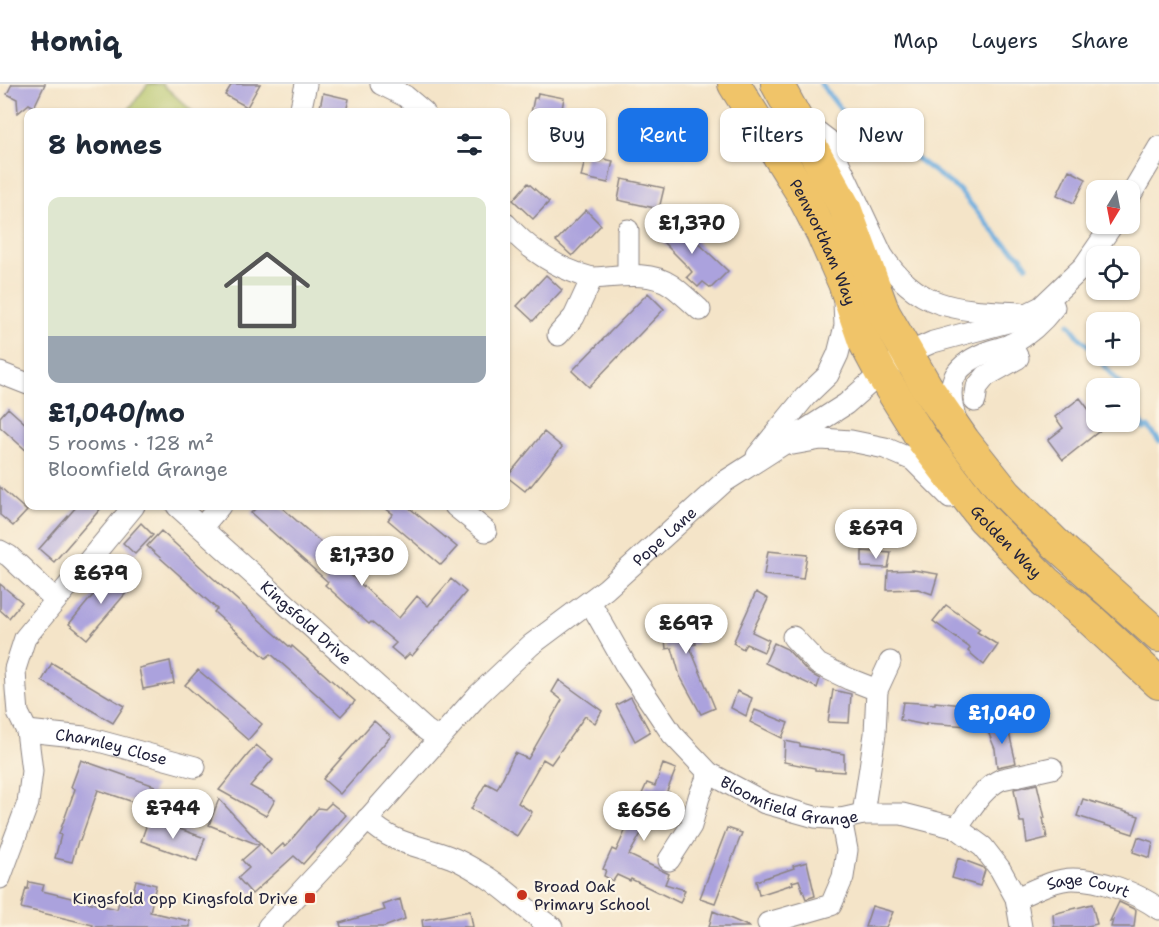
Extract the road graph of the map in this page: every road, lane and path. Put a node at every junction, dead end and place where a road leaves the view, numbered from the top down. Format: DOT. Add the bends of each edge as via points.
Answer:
graph roads {
  1 [pos="306,84"];
  2 [pos="381,84"];
  3 [pos="734,84"];
  4 [pos="777,84"];
  5 [pos="301,108"];
  6 [pos="419,108"];
  7 [pos="790,108"];
  8 [pos="825,138"];
  9 [pos="1159,147"];
  10 [pos="820,162"];
  11 [pos="1139,180"];
  12 [pos="511,230"];
  13 [pos="628,230"];
  14 [pos="1106,234"];
  15 [pos="628,275"];
  16 [pos="592,278"];
  17 [pos="844,283"];
  18 [pos="1066,285"];
  19 [pos="700,310"];
  20 [pos="1029,313"];
  21 [pos="558,335"];
  22 [pos="1011,344"];
  23 [pos="908,353"];
  24 [pos="0,373"];
  25 [pos="881,373"];
  26 [pos="24,382"];
  27 [pos="975,401"];
  28 [pos="964,441"];
  29 [pos="782,447"];
  30 [pos="749,466"];
  31 [pos="131,510"];
  32 [pos="182,510"];
  33 [pos="217,510"];
  34 [pos="459,510"];
  35 [pos="202,527"];
  36 [pos="486,531"];
  37 [pos="0,551"];
  38 [pos="56,600"];
  39 [pos="590,602"];
  40 [pos="1090,619"];
  41 [pos="1159,636"];
  42 [pos="793,637"];
  43 [pos="890,662"];
  44 [pos="1159,683"];
  45 [pos="877,690"];
  46 [pos="27,731"];
  47 [pos="438,738"];
  48 [pos="195,767"];
  49 [pos="1052,768"];
  50 [pos="709,773"];
  51 [pos="863,814"];
  52 [pos="367,819"];
  53 [pos="841,819"];
  54 [pos="957,828"];
  55 [pos="669,860"];
  56 [pos="0,878"];
  57 [pos="1016,898"];
  58 [pos="1159,909"];
  59 [pos="768,923"];
  60 [pos="268,927"];
  61 [pos="552,927"];
  62 [pos="1021,927"];
  1 -- 5 [label="street"];
  2 -- 6 [label="street"];
  3 -- 17 [label="highway, Penwortham Way" via="800,190"];
  4 -- 7 [label="highway, Penwortham Way"];
  8 -- 20 [label="street" via="882,255 909,288 942,304 964,309"];
  9 -- 11 [label="street"];
  10 -- 23 [label="highway, Penwortham Way" via="845,208 884,313"];
  12 -- 16 [label="street" via="547,259 570,272"];
  13 -- 15 [label="street"];
  14 -- 18 [label="street, Pope Lane"];
  15 -- 16 [label="street"];
  15 -- 19 [label="street" via="669,283"];
  16 -- 21 [label="street" via="574,317"];
  17 -- 25 [label="highway, Penwortham Way" via="864,341"];
  17 -- 30 [label="street" via="845,326 828,375"];
  18 -- 20 [label="street, Pope Lane"];
  18 -- 22 [label="street" via="1042,321"];
  20 -- 23 [label="street, Pope Lane"];
  22 -- 27 [label="street" via="1018,358 986,376 977,387"];
  22 -- 28 [label="street" via="962,365 953,378 950,396"];
  23 -- 25 [label="street, Pope Lane"];
  23 -- 28 [label="highway, Golden Way"];
  24 -- 26 [label="street"];
  25 -- 29 [label="street, Pope Lane" via="846,404"];
  25 -- 40 [label="highway, Golden Way" via="924,442 983,518"];
  28 -- 41 [label="highway, Golden Way" via="1006,494"];
  29 -- 30 [label="street, Pope Lane"];
  29 -- 40 [label="street" via="821,439 851,441 885,448 913,460 1025,576 1054,600"];
  30 -- 39 [label="street, Pope Lane" via="724,482"];
  31 -- 38 [label="street"];
  32 -- 35 [label="street, Kingsfold Drive"];
  33 -- 35 [label="street"];
  34 -- 36 [label="street"];
  35 -- 47 [label="street, Kingsfold Drive"];
  37 -- 38 [label="street"];
  38 -- 46 [label="street" via="25,638 15,669 18,713"];
  39 -- 47 [label="street, Pope Lane" via="531,645"];
  39 -- 50 [label="street, Bloomfield Grange" via="672,734"];
  40 -- 44 [label="highway, Golden Way"];
  42 -- 45 [label="street" via="818,664"];
  43 -- 45 [label="street"];
  45 -- 51 [label="street"];
  46 -- 48 [label="street, Charnley Close" via="84,737"];
  46 -- 56 [label="street" via="32,771 28,803"];
  47 -- 52 [label="street, Pope Lane"];
  49 -- 54 [label="street" via="994,782"];
  50 -- 53 [label="street, Bloomfield Grange" via="765,803 815,817"];
  50 -- 55 [label="street" via="691,826"];
  51 -- 53 [label="street, Bloomfield Grange"];
  51 -- 54 [label="street, Bloomfield Grange" via="902,814"];
  52 -- 60 [label="street, Pope Lane"];
  52 -- 61 [label="street" via="381,832 403,843 450,857 485,876"];
  53 -- 59 [label="street" via="847,850 843,877 831,905"];
  54 -- 57 [label="street, Bloomfield Grange" via="983,847"];
  57 -- 58 [label="street, Sage Court" via="1072,879 1112,886 1144,898"];
  57 -- 62 [label="street, Bloomfield Grange"];
}
